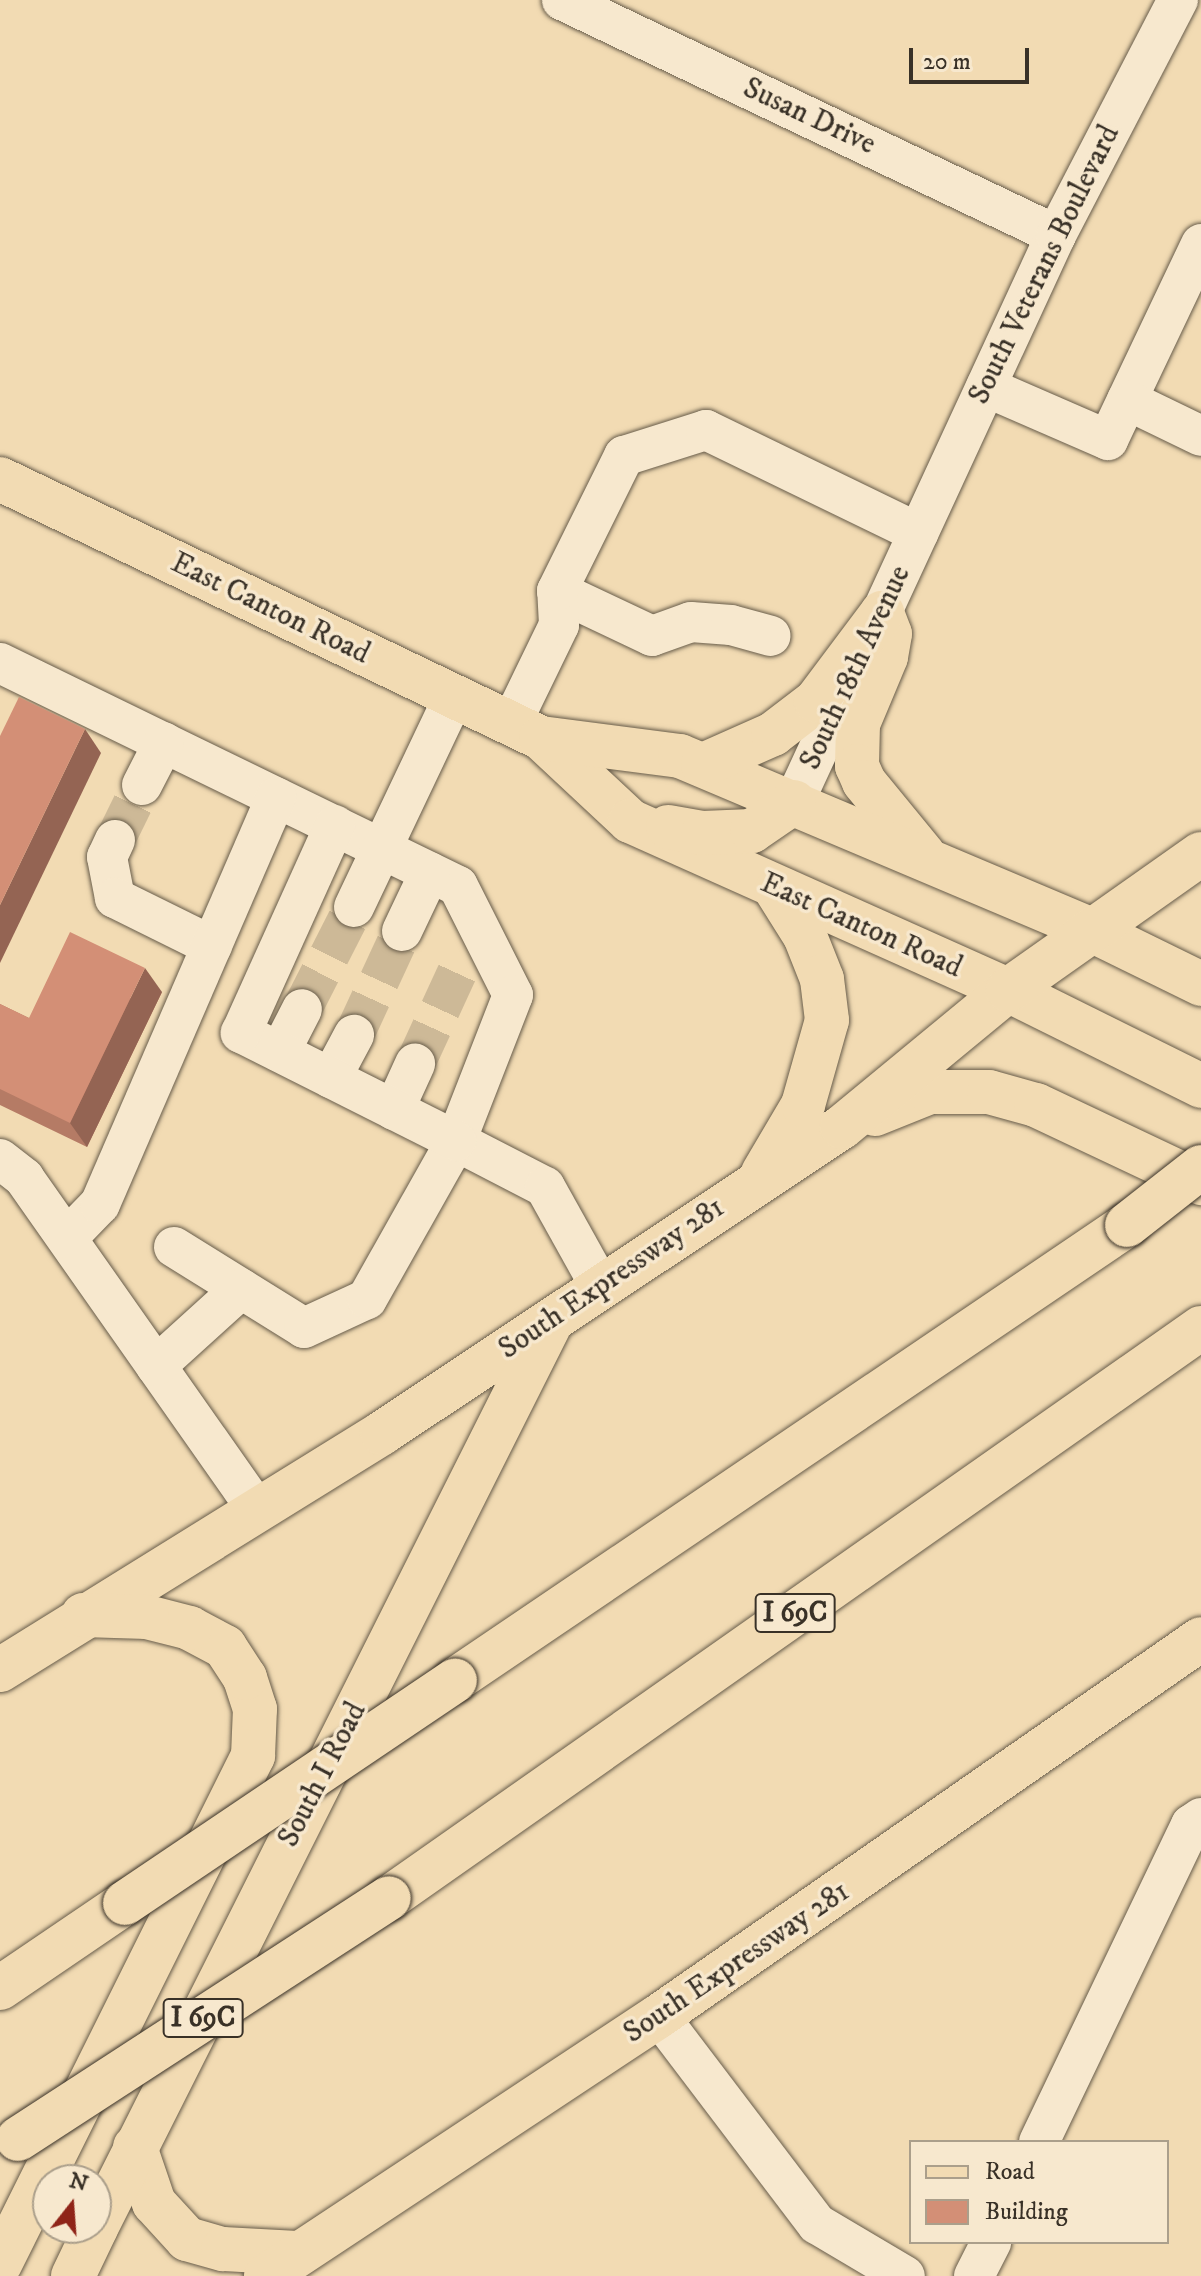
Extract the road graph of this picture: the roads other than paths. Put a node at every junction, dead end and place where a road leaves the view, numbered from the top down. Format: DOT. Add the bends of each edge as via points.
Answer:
graph roads {
  1 [pos="562,0"];
  2 [pos="1178,0"];
  3 [pos="1056,235"];
  4 [pos="1201,244"];
  5 [pos="986,387"];
  6 [pos="1127,400"];
  7 [pos="1201,436"];
  8 [pos="0,479"];
  9 [pos="918,533"];
  10 [pos="557,591"];
  11 [pos="882,613"];
  12 [pos="771,636"];
  13 [pos="0,663"];
  14 [pos="454,696"];
  15 [pos="526,731"];
  16 [pos="164,742"];
  17 [pos="703,765"];
  18 [pos="142,785"];
  19 [pos="276,797"];
  20 [pos="794,802"];
  21 [pos="630,821"];
  22 [pos="335,825"];
  23 [pos="115,840"];
  24 [pos="383,848"];
  25 [pos="1201,854"];
  26 [pos="926,860"];
  27 [pos="430,872"];
  28 [pos="776,890"];
  29 [pos="354,907"];
  30 [pos="478,926"];
  31 [pos="1091,930"];
  32 [pos="402,931"];
  33 [pos="212,946"];
  34 [pos="462,962"];
  35 [pos="1201,984"];
  36 [pos="1008,990"];
  37 [pos="302,1009"];
  38 [pos="354,1035"];
  39 [pos="280,1052"];
  40 [pos="415,1064"];
  41 [pos="331,1078"];
  42 [pos="1201,1086"];
  43 [pos="394,1110"];
  44 [pos="842,1127"];
  45 [pos="456,1141"];
  46 [pos="0,1159"];
  47 [pos="1201,1167"];
  48 [pos="759,1180"];
  49 [pos="1201,1183"];
  50 [pos="67,1238"];
  51 [pos="174,1247"];
  52 [pos="599,1284"];
  53 [pos="241,1289"];
  54 [pos="551,1323"];
  55 [pos="1201,1328"];
  56 [pos="156,1366"];
  57 [pos="258,1511"];
  58 [pos="83,1615"];
  59 [pos="1201,1639"];
  60 [pos="0,1670"];
  61 [pos="1201,1818"];
  62 [pos="0,1988"];
  63 [pos="659,2016"];
  64 [pos="1040,2140"];
  65 [pos="9,2145"];
  66 [pos="135,2147"];
  67 [pos="112,2195"];
  68 [pos="88,2244"];
  69 [pos="990,2244"];
  70 [pos="0,2264"];
  71 [pos="281,2265"];
  72 [pos="73,2276"];
  73 [pos="905,2276"];
  74 [pos="974,2276"];
  1 -- 3 [label="street, Susan Drive"];
  2 -- 3 [label="street, South Veterans Boulevard"];
  3 -- 5 [label="street, South Veterans Boulevard"];
  4 -- 6 [label="street"];
  5 -- 6 [label="street" via="1108,440"];
  5 -- 9 [label="street, South Veterans Boulevard"];
  6 -- 7 [label="street"];
  8 -- 14 [label="main road, East Canton Road"];
  9 -- 10 [label="street" via="706,430 624,456"];
  9 -- 11 [label="street, South 18th Avenue"];
  10 -- 12 [label="street" via="652,636 691,622"];
  10 -- 15 [label="street" via="559,625"];
  11 -- 17 [label="main road" via="816,701 773,734"];
  11 -- 20 [label="street, South 18th Avenue"];
  11 -- 26 [label="main road" via="890,634 858,724 857,766"];
  13 -- 16 [label="street"];
  14 -- 15 [label="main road, East Canton Road"];
  14 -- 24 [label="street"];
  15 -- 17 [label="main road, East Canton Road" via="680,756"];
  15 -- 21 [label="main road, East Canton Road"];
  16 -- 18 [label="street"];
  16 -- 19 [label="street"];
  17 -- 20 [label="main road, East Canton Road"];
  19 -- 22 [label="street"];
  19 -- 33 [label="street"];
  20 -- 21 [label="main road" via="752,831 703,833"];
  20 -- 26 [label="main road, East Canton Road"];
  21 -- 28 [label="main road, East Canton Road"];
  22 -- 24 [label="street"];
  22 -- 39 [label="street" via="241,1033"];
  23 -- 33 [label="street" via="107,857 115,898"];
  24 -- 27 [label="street"];
  24 -- 29 [label="street"];
  25 -- 31 [label="main road, South Expressway 281"];
  26 -- 31 [label="main road, East Canton Road"];
  27 -- 30 [label="street" via="458,886"];
  27 -- 32 [label="street"];
  28 -- 36 [label="main road, East Canton Road"];
  28 -- 48 [label="main road" via="805,936 822,979 827,1020 803,1105"];
  30 -- 34 [label="street"];
  30 -- 45 [label="street" via="513,995"];
  31 -- 35 [label="main road, East Canton Road"];
  31 -- 36 [label="main road, South Expressway 281"];
  33 -- 50 [label="street" via="100,1204"];
  36 -- 42 [label="main road, East Canton Road"];
  36 -- 44 [label="main road, South Expressway 281"];
  37 -- 39 [label="street"];
  38 -- 41 [label="street"];
  39 -- 41 [label="street"];
  40 -- 43 [label="street"];
  41 -- 43 [label="street"];
  43 -- 45 [label="street"];
  44 -- 48 [label="main road, South Expressway 281"];
  44 -- 49 [label="main road" via="930,1092 989,1092 1036,1105"];
  45 -- 52 [label="street" via="545,1187"];
  45 -- 53 [label="street" via="367,1299 304,1328"];
  46 -- 50 [label="street" via="24,1178"];
  47 -- 62 [label="main road, bridge" via="1127,1225"];
  48 -- 52 [label="main road, South Expressway 281"];
  50 -- 56 [label="street"];
  51 -- 53 [label="street"];
  52 -- 54 [label="main road, South Expressway 281"];
  53 -- 56 [label="street"];
  54 -- 57 [label="main road, South Expressway 281"];
  54 -- 66 [label="main road, South I Road"];
  55 -- 65 [label="main road, I 69C, bridge" via="389,1898"];
  56 -- 57 [label="street"];
  57 -- 58 [label="main road, South Expressway 281"];
  58 -- 60 [label="main road, South Expressway 281"];
  58 -- 70 [label="main road" via="147,1617 190,1628 225,1647 245,1678 255,1709 253,1756"];
  59 -- 63 [label="main road, South Expressway 281"];
  61 -- 64 [label="street" via="1191,1825"];
  63 -- 71 [label="main road, South Expressway 281"];
  63 -- 73 [label="street" via="817,2224"];
  66 -- 67 [label="main road, South I Road"];
  66 -- 71 [label="main road" via="154,2203 187,2239"];
  68 -- 72 [label="main road, South I Road"];
  69 -- 74 [label="street"];
}
